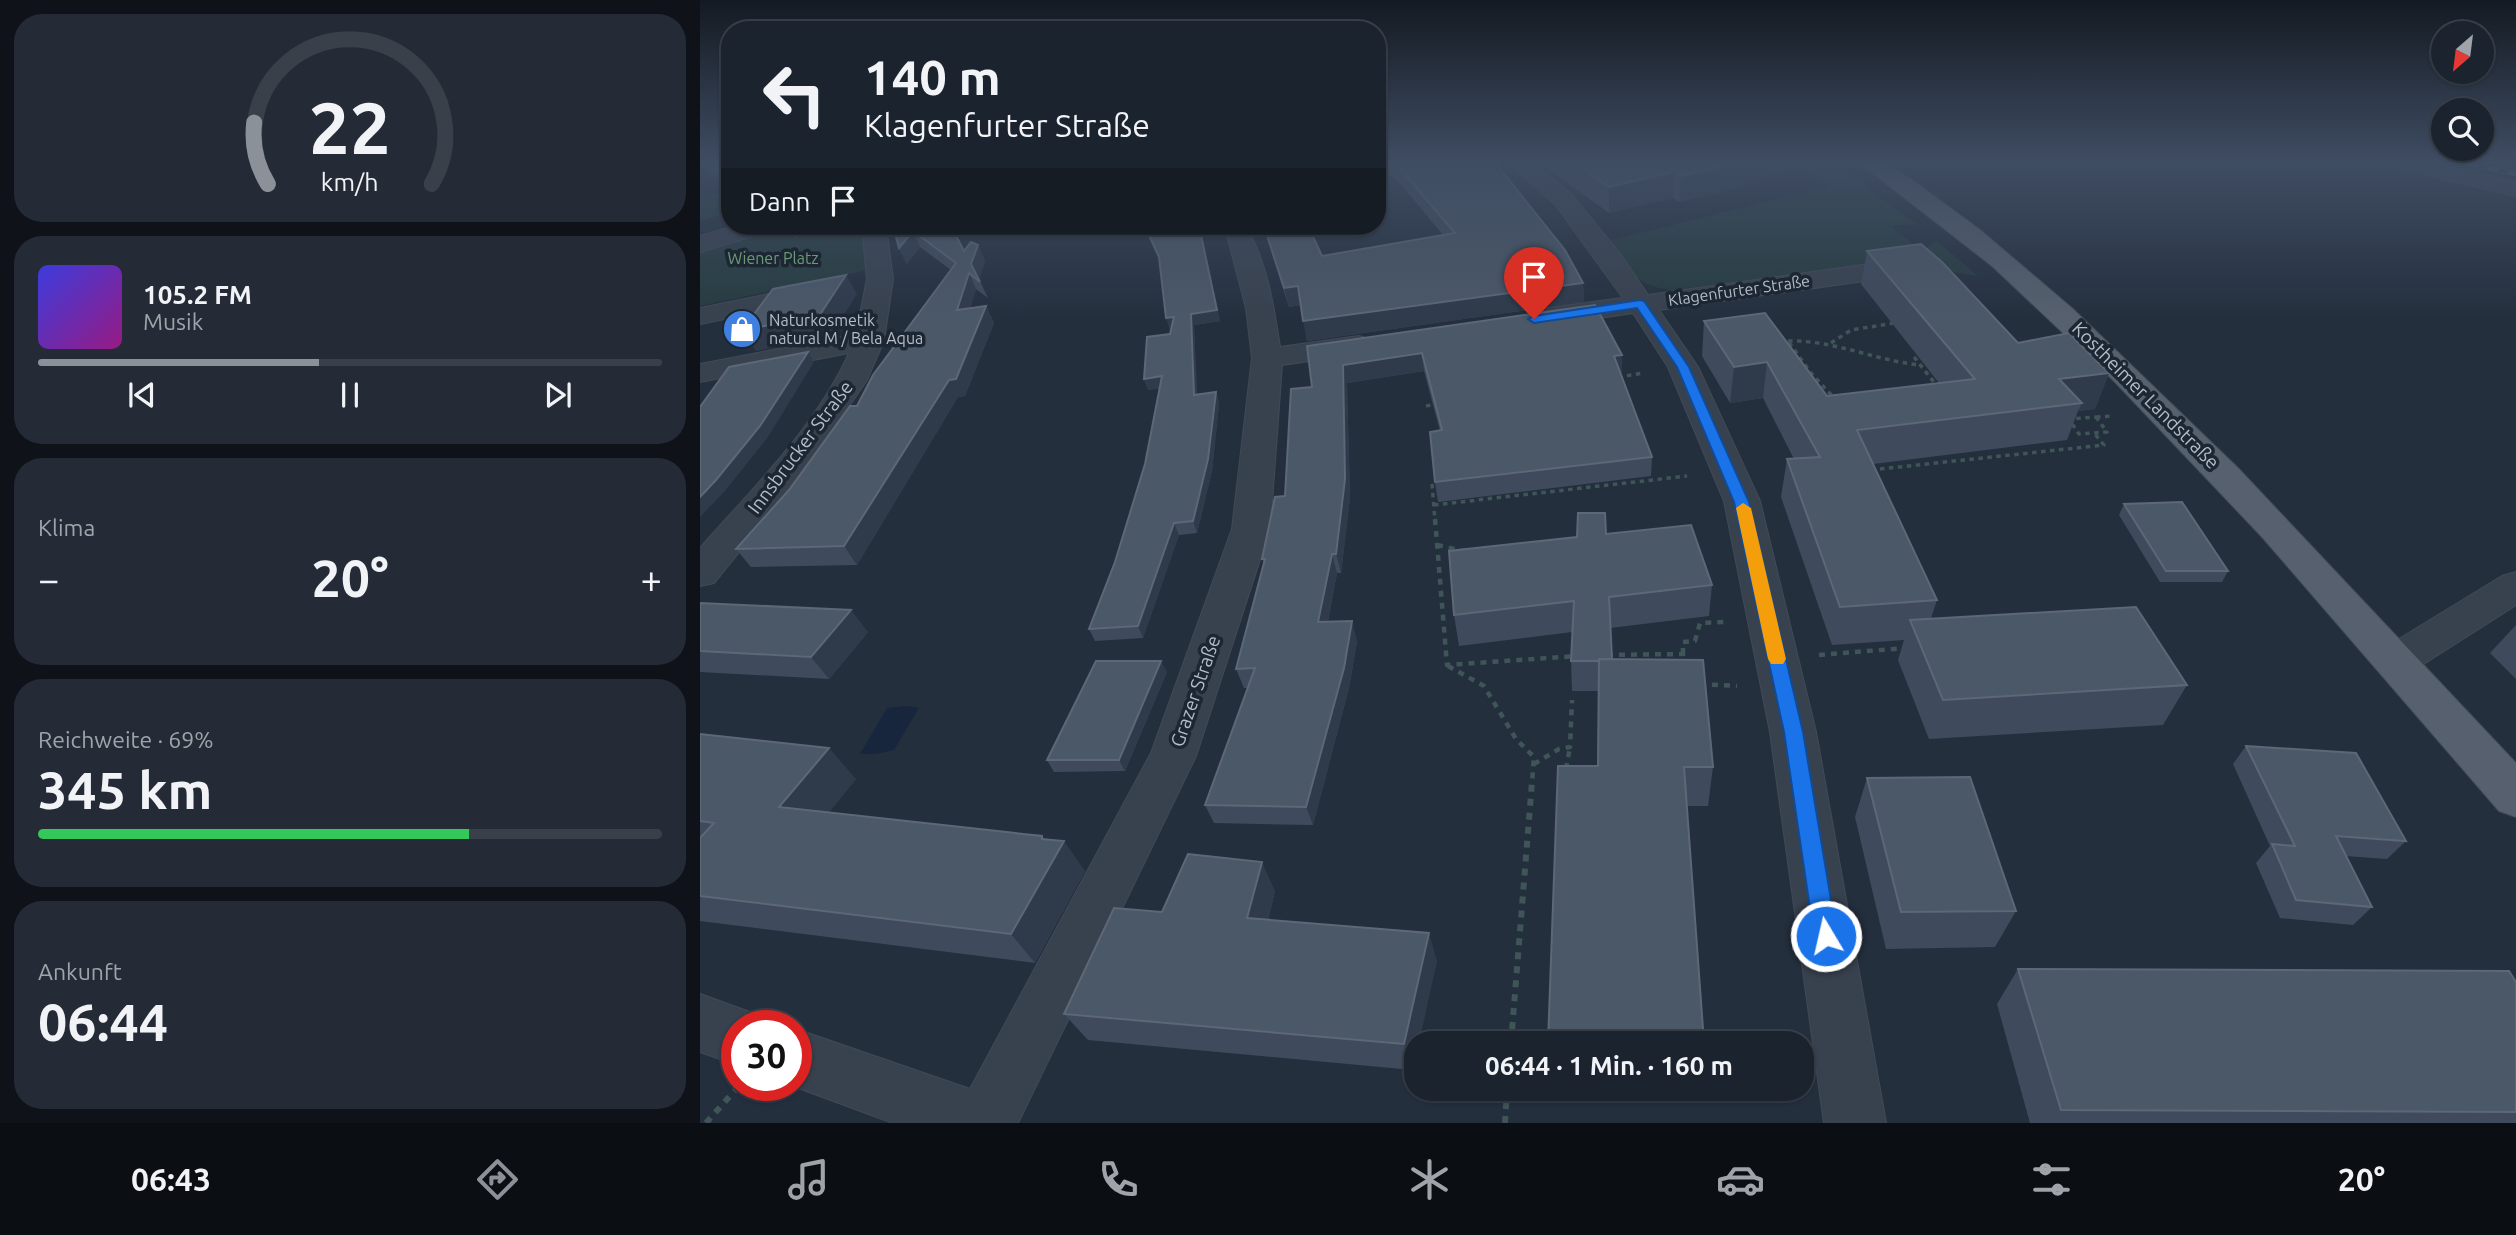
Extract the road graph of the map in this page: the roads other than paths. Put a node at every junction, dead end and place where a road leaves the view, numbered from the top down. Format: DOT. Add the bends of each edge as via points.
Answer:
graph roads {
  1 [pos="1574,213"];
  2 [pos="1943,213"];
  3 [pos="730,235"];
  4 [pos="871,235"];
  5 [pos="1239,235"];
  6 [pos="700,244"];
  7 [pos="1921,265"];
  8 [pos="857,284"];
  9 [pos="1640,304"];
  10 [pos="700,316"];
  11 [pos="1516,322"];
  12 [pos="869,340"];
  13 [pos="1392,340"];
  14 [pos="1267,358"];
  15 [pos="700,373"];
  16 [pos="700,572"];
  17 [pos="2516,586"];
  18 [pos="2396,661"];
  19 [pos="2516,796"];
  20 [pos="700,1023"];
  21 [pos="721,1030"];
  22 [pos="812,1064"];
  23 [pos="978,1123"];
  24 [pos="986,1123"];
  25 [pos="1855,1123"];
  1 -- 9 [label="street"];
  2 -- 18 [label="main road, Kostheimer Landstraße" via="2055,306 2193,439"];
  3 -- 6 [label="street"];
  4 -- 8 [label="street, Innsbrucker Straße"];
  5 -- 14 [label="street, Grazer Straße" via="1260,308"];
  7 -- 9 [label="street, Klagenfurter Straße"];
  8 -- 10 [label="street"];
  8 -- 12 [label="street, Innsbrucker Straße"];
  9 -- 11 [label="street, Klagenfurter Straße"];
  9 -- 25 [label="street" via="1683,367 1742,502 1793,732"];
  12 -- 15 [label="street"];
  12 -- 16 [label="street, Innsbrucker Straße" via="852,380 790,467"];
  13 -- 14 [label="street"];
  14 -- 24 [label="street, Grazer Straße" via="1251,529 1173,756"];
  17 -- 18 [label="street"];
  18 -- 19 [label="main road, Kostheimer Landstraße"];
  20 -- 21 [label="street"];
  22 -- 23 [label="street"];
}
